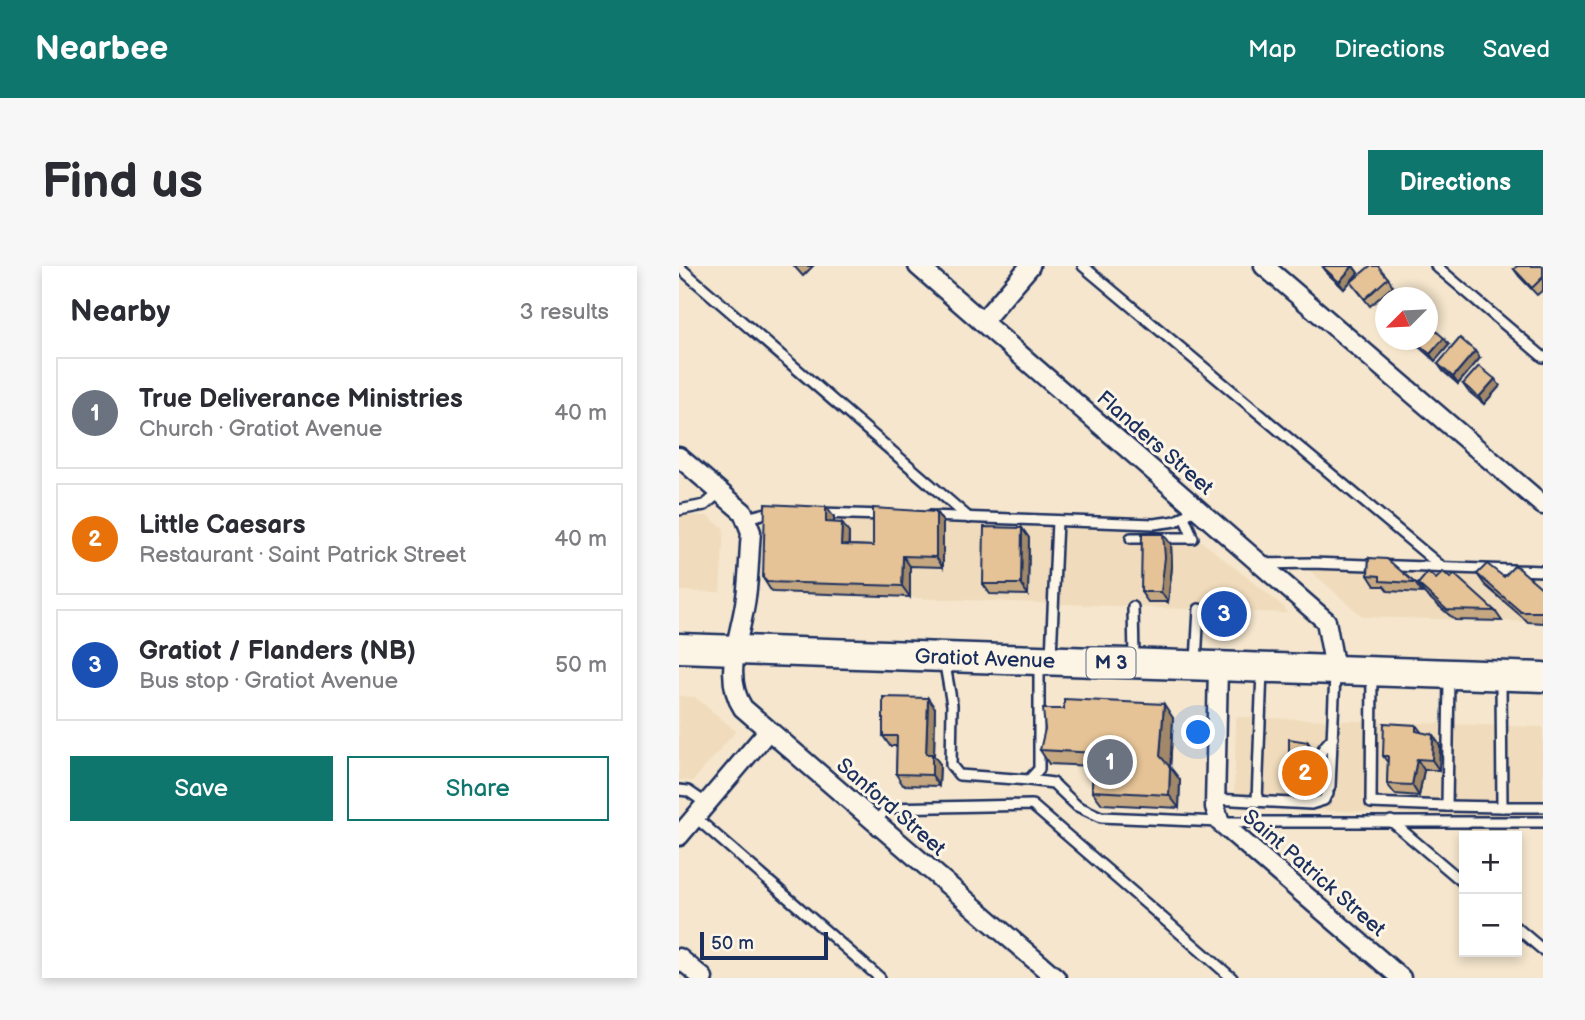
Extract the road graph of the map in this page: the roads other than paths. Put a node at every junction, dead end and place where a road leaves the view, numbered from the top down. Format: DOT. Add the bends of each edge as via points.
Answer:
graph roads {
  1 [pos="918,266"];
  2 [pos="1030,266"];
  3 [pos="1083,266"];
  4 [pos="1264,266"];
  5 [pos="1436,266"];
  6 [pos="679,267"];
  7 [pos="982,321"];
  8 [pos="1543,357"];
  9 [pos="679,457"];
  10 [pos="720,492"];
  11 [pos="1543,505"];
  12 [pos="679,510"];
  13 [pos="781,511"];
  14 [pos="808,512"];
  15 [pos="1190,513"];
  16 [pos="888,515"];
  17 [pos="915,516"];
  18 [pos="746,518"];
  19 [pos="969,518"];
  20 [pos="1058,521"];
  21 [pos="1131,530"];
  22 [pos="1259,564"];
  23 [pos="1442,567"];
  24 [pos="1543,571"];
  25 [pos="1133,607"];
  26 [pos="1199,609"];
  27 [pos="679,648"];
  28 [pos="734,650"];
  29 [pos="944,657"];
  30 [pos="1045,661"];
  31 [pos="1134,664"];
  32 [pos="1207,666"];
  33 [pos="1262,668"];
  34 [pos="1335,669"];
  35 [pos="1373,671"];
  36 [pos="1449,673"];
  37 [pos="1500,675"];
  38 [pos="1543,677"];
  39 [pos="768,731"];
  40 [pos="1029,780"];
  41 [pos="679,790"];
  42 [pos="1215,799"];
  43 [pos="1257,801"];
  44 [pos="1447,806"];
  45 [pos="1502,807"];
  46 [pos="1543,807"];
  47 [pos="701,811"];
  48 [pos="1390,821"];
  49 [pos="1220,822"];
  50 [pos="1543,822"];
  51 [pos="875,823"];
  52 [pos="679,836"];
  53 [pos="1459,879"];
  54 [pos="1522,932"];
  55 [pos="1543,950"];
  56 [pos="679,958"];
  57 [pos="703,978"];
  58 [pos="880,978"];
  59 [pos="1056,978"];
  60 [pos="1232,978"];
  61 [pos="1401,978"];
  1 -- 7 [label="street, Flanders Street"];
  2 -- 7 [label="street"];
  3 -- 23 [label="lane"];
  4 -- 11 [label="street"];
  5 -- 8 [label="lane"];
  6 -- 19 [label="lane"];
  7 -- 15 [label="street, Flanders Street"];
  9 -- 10 [label="street"];
  10 -- 12 [label="lane" via="705,505"];
  10 -- 18 [label="street"];
  13 -- 18 [label="lane"];
  14 -- 16 [label="lane"];
  15 -- 21 [label="lane"];
  15 -- 21 [label="lane" via="1192,536"];
  15 -- 22 [label="street, Flanders Street"];
  17 -- 19 [label="lane"];
  18 -- 28 [label="street, Sanford Street" via="751,532 746,599"];
  19 -- 20 [label="lane"];
  20 -- 21 [label="lane"];
  20 -- 30 [label="lane"];
  22 -- 23 [label="lane"];
  22 -- 34 [label="street, Flanders Street" via="1326,621"];
  23 -- 24 [label="lane"];
  25 -- 31 [label="lane"];
  26 -- 32 [label="lane"];
  27 -- 28 [label="main road, Gratiot Avenue / M 3"];
  28 -- 29 [label="main road, Gratiot Avenue / M 3"];
  28 -- 39 [label="street, Sanford Street" via="736,698"];
  29 -- 30 [label="main road, Gratiot Avenue / M 3"];
  29 -- 40 [label="lane" via="952,705 951,765 959,775"];
  30 -- 31 [label="main road, Gratiot Avenue / M 3"];
  30 -- 40 [label="lane" via="1039,769"];
  31 -- 32 [label="main road, Gratiot Avenue / M 3"];
  32 -- 33 [label="main road, Gratiot Avenue / M 3"];
  32 -- 42 [label="street, Saint Patrick Street"];
  33 -- 34 [label="main road, Gratiot Avenue / M 3"];
  33 -- 43 [label="lane"];
  34 -- 35 [label="main road, Gratiot Avenue / M 3"];
  34 -- 43 [label="lane" via="1328,794 1311,804"];
  35 -- 36 [label="main road, Gratiot Avenue / M 3"];
  35 -- 44 [label="lane" via="1371,803"];
  36 -- 37 [label="main road, Gratiot Avenue / M 3"];
  36 -- 44 [label="lane"];
  37 -- 38 [label="main road, Gratiot Avenue / M 3"];
  37 -- 45 [label="lane"];
  39 -- 47 [label="street"];
  39 -- 51 [label="street, Sanford Street"];
  40 -- 49 [label="lane" via="1053,783 1077,806 1101,817"];
  41 -- 47 [label="lane" via="688,791"];
  42 -- 43 [label="lane"];
  42 -- 49 [label="street, Saint Patrick Street"];
  44 -- 45 [label="lane"];
  45 -- 46 [label="lane"];
  47 -- 52 [label="street"];
  47 -- 58 [label="lane"];
  48 -- 49 [label="lane"];
  48 -- 50 [label="lane"];
  48 -- 53 [label="lane"];
  49 -- 61 [label="street, Saint Patrick Street"];
  51 -- 59 [label="street, Sanford Street"];
  51 -- 60 [label="lane" via="887,808 1032,805"];
  54 -- 55 [label="lane"];
  56 -- 57 [label="street"];
}
